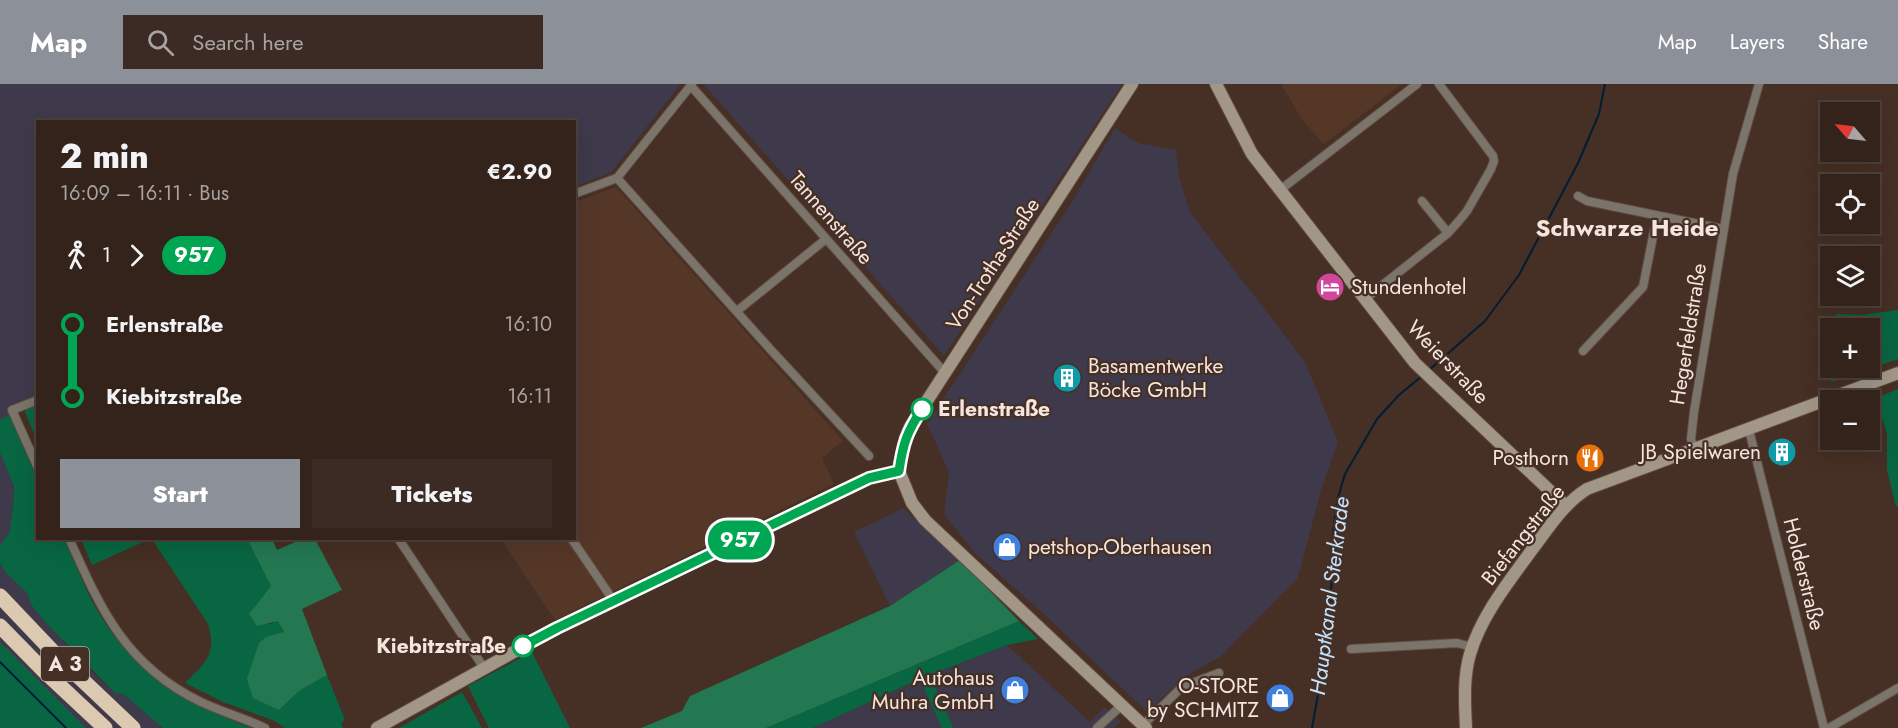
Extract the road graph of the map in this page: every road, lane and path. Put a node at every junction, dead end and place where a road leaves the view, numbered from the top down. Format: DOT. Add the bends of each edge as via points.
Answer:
graph roads {
  1 [pos="1132,84"];
  2 [pos="1216,84"];
  3 [pos="1417,84"];
  4 [pos="1439,84"];
  5 [pos="1760,84"];
  6 [pos="692,85"];
  7 [pos="617,178"];
  8 [pos="1280,190"];
  9 [pos="576,193"];
  10 [pos="1578,196"];
  11 [pos="1422,201"];
  12 [pos="1657,216"];
  13 [pos="1723,229"];
  14 [pos="1448,233"];
  15 [pos="826,239"];
  16 [pos="1365,299"];
  17 [pos="737,311"];
  18 [pos="1583,351"];
  19 [pos="945,373"];
  20 [pos="1898,373"];
  21 [pos="36,401"];
  22 [pos="1749,430"];
  23 [pos="1694,450"];
  24 [pos="869,456"];
  25 [pos="36,464"];
  26 [pos="899,471"];
  27 [pos="1566,506"];
  28 [pos="70,540"];
  29 [pos="399,540"];
  30 [pos="572,540"];
  31 [pos="0,596"];
  32 [pos="614,600"];
  33 [pos="0,626"];
  34 [pos="1472,647"];
  35 [pos="1351,649"];
  36 [pos="484,668"];
  37 [pos="1219,673"];
  38 [pos="1898,688"];
  39 [pos="1122,705"];
  40 [pos="1145,727"];
  41 [pos="105,728"];
  42 [pos="133,728"];
  43 [pos="265,728"];
  44 [pos="377,728"];
  45 [pos="1098,728"];
  46 [pos="1467,728"];
  47 [pos="1824,728"];
  48 [pos="1829,728"];
  1 -- 19 [label="main road, Von-Trotha-Straße"];
  2 -- 8 [label="main road, Weierstraße" via="1252,154"];
  3 -- 8 [label="street"];
  4 -- 14 [label="street" via="1494,161 1467,211"];
  5 -- 13 [label="street, Hegerfeldstraße" via="1734,169"];
  6 -- 7 [label="street"];
  6 -- 15 [label="street, Tannenstraße"];
  7 -- 9 [label="street"];
  7 -- 17 [label="street"];
  8 -- 16 [label="main road, Weierstraße"];
  10 -- 12 [label="street"];
  11 -- 14 [label="street"];
  12 -- 13 [label="street"];
  12 -- 18 [label="street" via="1643,287"];
  13 -- 23 [label="street, Hegerfeldstraße" via="1694,412"];
  14 -- 16 [label="street"];
  15 -- 17 [label="street"];
  15 -- 19 [label="street, Tannenstraße"];
  16 -- 27 [label="main road, Weierstraße" via="1415,363"];
  17 -- 24 [label="street"];
  19 -- 26 [label="main road, Von-Trotha-Straße" via="907,433"];
  20 -- 22 [label="main road, Biefangstraße"];
  21 -- 25 [label="street" via="12,410"];
  22 -- 23 [label="main road, Biefangstraße"];
  22 -- 47 [label="street, Holderstraße"];
  23 -- 27 [label="main road, Biefangstraße" via="1587,489"];
  26 -- 32 [label="main road" via="869,478"];
  26 -- 39 [label="main road" via="912,503 925,520"];
  27 -- 34 [label="main road, Biefangstraße" via="1494,603"];
  28 -- 43 [label="street" via="104,613 144,662 189,696"];
  29 -- 36 [label="street"];
  30 -- 32 [label="street"];
  31 -- 42 [label="highway, A 3"];
  32 -- 36 [label="main road"];
  33 -- 41 [label="highway, A 3"];
  34 -- 35 [label="street" via="1456,644"];
  34 -- 46 [label="main road, Biefangstraße" via="1467,665"];
  36 -- 44 [label="main road"];
  37 -- 40 [label="street" via="1182,687"];
  38 -- 48 [label="street"];
  39 -- 40 [label="main road"];
  39 -- 45 [label="street"];
}
